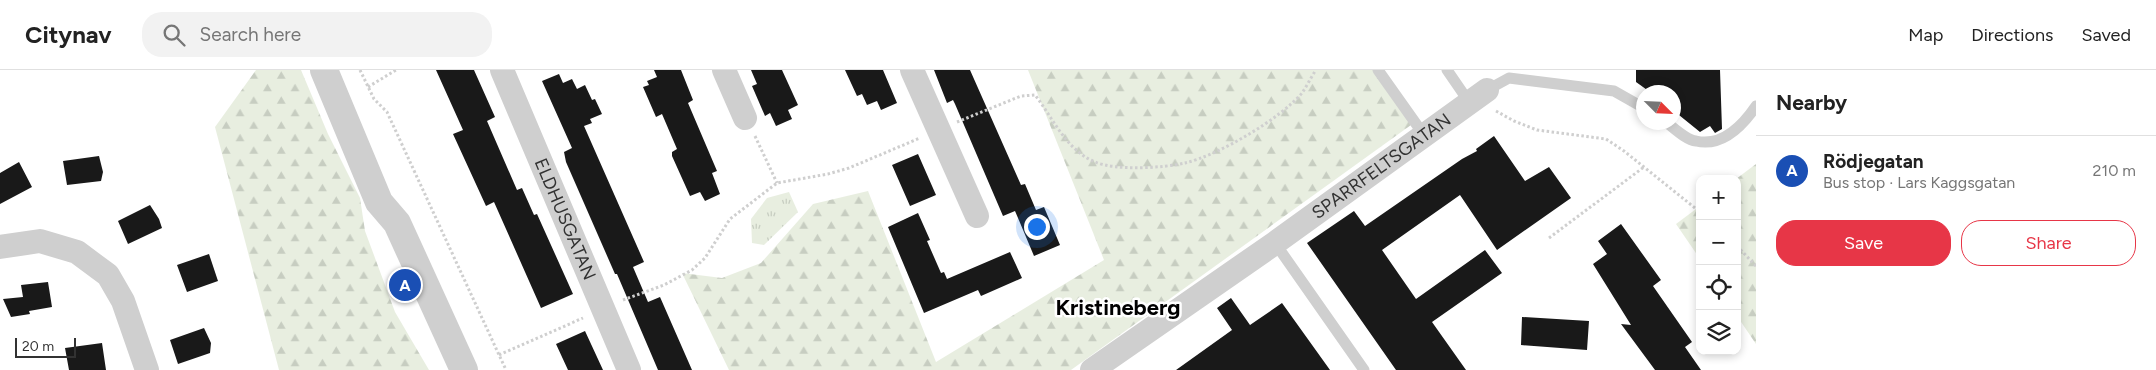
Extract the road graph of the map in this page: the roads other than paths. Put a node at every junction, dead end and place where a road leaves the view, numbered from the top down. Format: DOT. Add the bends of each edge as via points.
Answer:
graph roads {
  1 [pos="502,70"];
  2 [pos="724,70"];
  3 [pos="912,70"];
  4 [pos="1378,70"];
  5 [pos="1448,70"];
  6 [pos="330,72"];
  7 [pos="1478,96"];
  8 [pos="1636,103"];
  9 [pos="1756,106"];
  10 [pos="745,118"];
  11 [pos="1678,130"];
  12 [pos="1424,135"];
  13 [pos="379,202"];
  14 [pos="977,216"];
  15 [pos="1275,243"];
  16 [pos="0,247"];
  17 [pos="147,370"];
  18 [pos="446,370"];
  19 [pos="464,370"];
  20 [pos="629,370"];
  21 [pos="1092,370"];
  22 [pos="1364,370"];
  1 -- 20 [label="street, ELDHUSGATAN"];
  2 -- 10 [label="street"];
  3 -- 14 [label="street"];
  4 -- 12 [label="lane"];
  5 -- 7 [label="lane"];
  6 -- 13 [label="street"];
  7 -- 8 [label="lane" via="1509,78 1614,91"];
  7 -- 12 [label="street, SPARRFELTSGATAN"];
  9 -- 11 [label="lane" via="1747,120 1725,138 1695,142"];
  12 -- 15 [label="street, SPARRFELTSGATAN"];
  13 -- 18 [label="street" via="382,228"];
  13 -- 19 [label="street" via="397,223"];
  15 -- 21 [label="street, SPARRFELTSGATAN"];
  15 -- 22 [label="lane"];
  16 -- 17 [label="street" via="40,241 77,252 108,275 123,301"];
}
